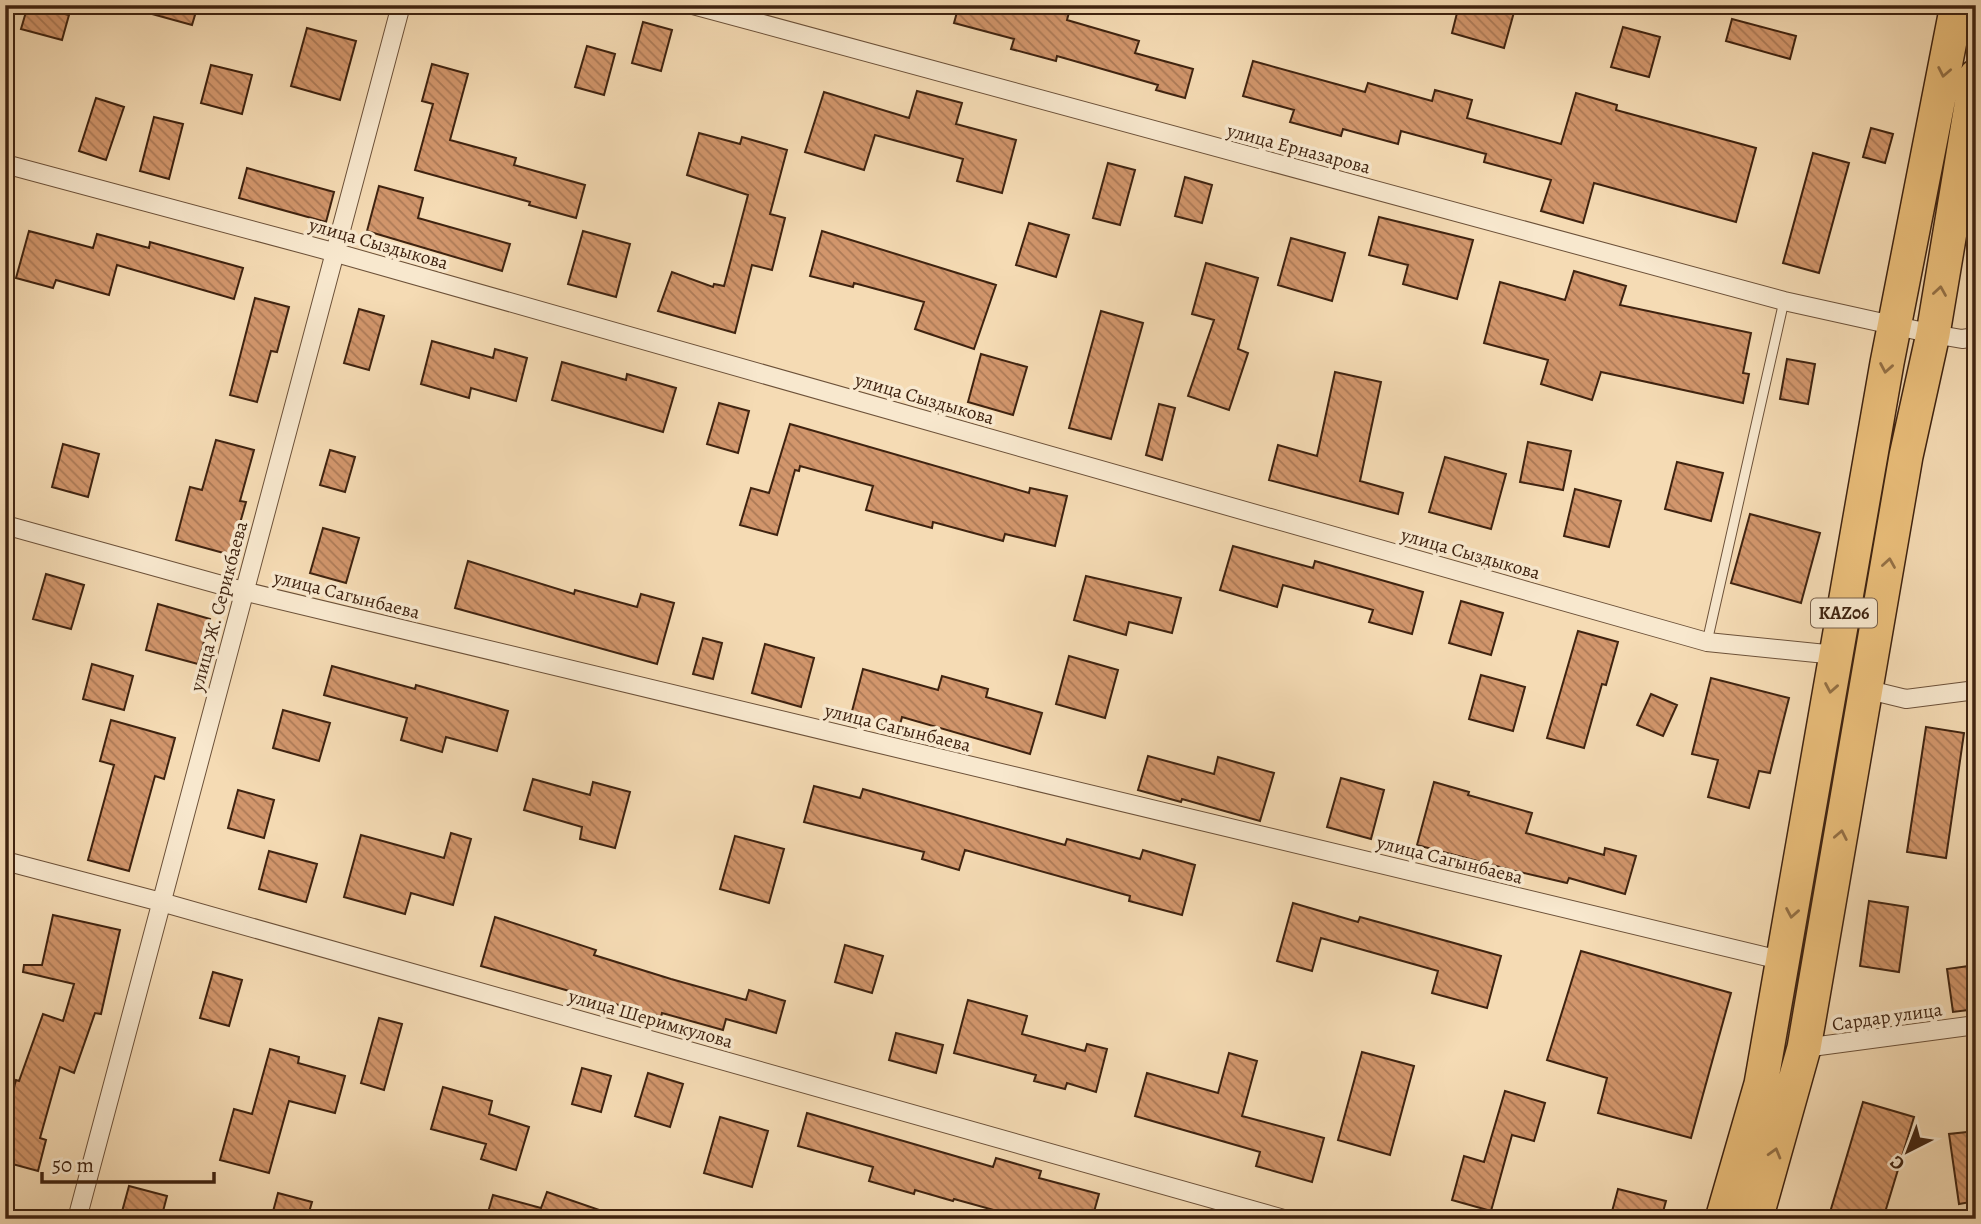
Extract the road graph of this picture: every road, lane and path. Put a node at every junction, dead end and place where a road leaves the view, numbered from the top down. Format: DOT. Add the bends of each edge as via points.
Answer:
graph roads {
  1 [pos="401,5"];
  2 [pos="693,5"];
  3 [pos="1957,5"];
  4 [pos="1976,76"];
  5 [pos="5,164"];
  6 [pos="333,252"];
  7 [pos="1784,301"];
  8 [pos="1895,324"];
  9 [pos="1933,334"];
  10 [pos="1976,337"];
  11 [pos="5,525"];
  12 [pos="243,591"];
  13 [pos="1707,642"];
  14 [pos="1836,655"];
  15 [pos="1868,690"];
  16 [pos="1976,690"];
  17 [pos="5,862"];
  18 [pos="161,902"];
  19 [pos="1784,961"];
  20 [pos="1976,1025"];
  21 [pos="1804,1048"];
  22 [pos="5,1217"];
  23 [pos="13,1219"];
  24 [pos="77,1219"];
  25 [pos="1284,1219"];
  26 [pos="1722,1219"];
  27 [pos="1756,1219"];
  1 -- 6 [label="street, улица Ж. Серикбаева"];
  2 -- 7 [label="street, улица Ерназарова"];
  3 -- 8 [label="highway, KАZ06, one-way"];
  9 -- 4 [label="highway, KАZ06, one-way"];
  5 -- 6 [label="street, улица Сыздыкова"];
  6 -- 12 [label="street, улица Ж. Серикбаева"];
  6 -- 13 [label="street, улица Сыздыкова"];
  7 -- 8 [label="street, улица Ерназарова"];
  7 -- 13 [label="lane"];
  8 -- 9 [label="street, улица Ерназарова"];
  8 -- 14 [label="highway, KАZ06, one-way"];
  9 -- 10 [label="street, улица Ерназарова"];
  15 -- 9 [label="highway, KАZ06, one-way" via="1906,456"];
  11 -- 12 [label="street, улица Сагынбаева"];
  12 -- 18 [label="street, улица Ж. Серикбаева"];
  12 -- 19 [label="street, улица Сагынбаева"];
  13 -- 14 [label="street, улица Сыздыкова"];
  14 -- 19 [label="highway, KАZ06, one-way"];
  15 -- 16 [label="street" via="1906,699"];
  21 -- 15 [label="highway, KАZ06, one-way"];
  17 -- 18 [label="street, улица Шеримкулова"];
  18 -- 24 [label="street, улица Ж. Серикбаева"];
  18 -- 25 [label="street, улица Шеримкулова"];
  19 -- 26 [label="highway, KАZ06" via="1761,1084"];
  20 -- 21 [label="street, Сардар улица"];
  27 -- 21 [label="highway, KАZ06, one-way"];
  22 -- 23 [label="street"];
}
